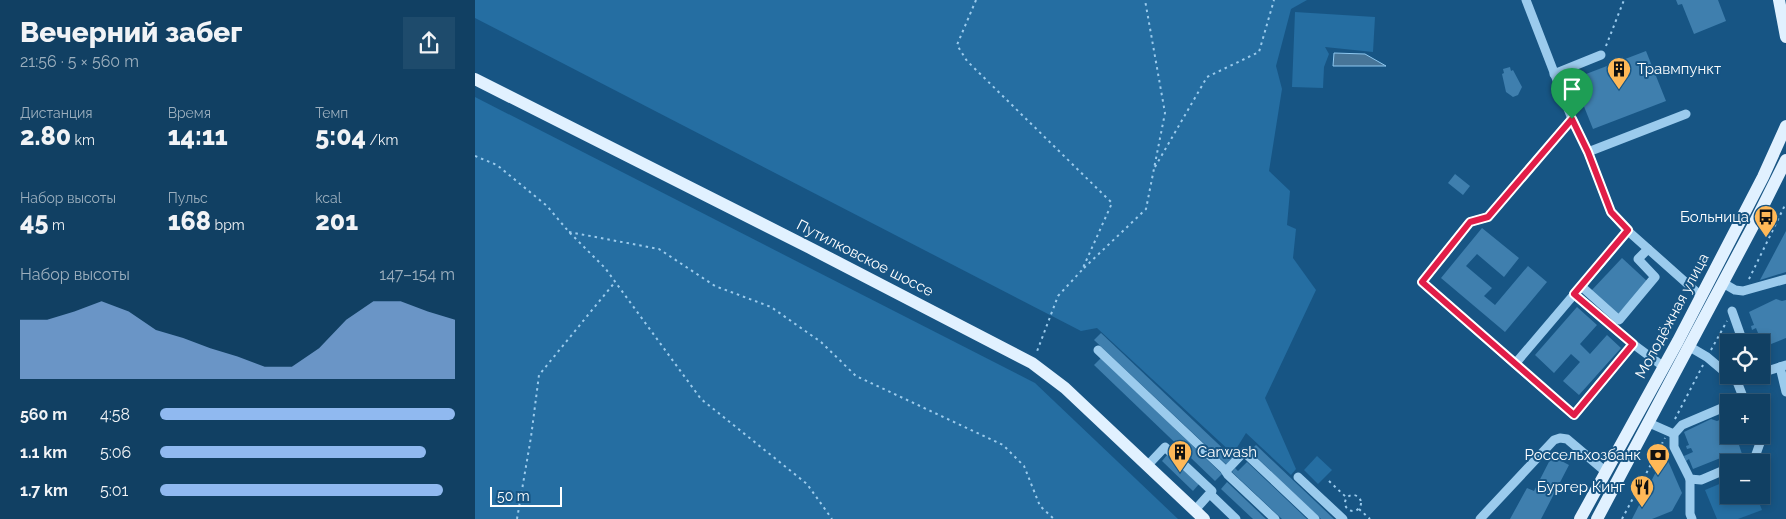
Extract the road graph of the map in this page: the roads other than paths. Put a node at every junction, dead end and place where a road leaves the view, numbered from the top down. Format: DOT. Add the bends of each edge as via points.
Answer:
graph roads {
  1 [pos="1526,0"];
  2 [pos="1779,0"];
  3 [pos="1786,37"];
  4 [pos="1601,55"];
  5 [pos="1554,74"];
  6 [pos="475,79"];
  7 [pos="1686,114"];
  8 [pos="1572,119"];
  9 [pos="1786,126"];
  10 [pos="1588,152"];
  11 [pos="1786,160"];
  12 [pos="1628,230"];
  13 [pos="1648,249"];
  14 [pos="1786,280"];
  15 [pos="1723,283"];
  16 [pos="1581,286"];
  17 [pos="1574,294"];
  18 [pos="1701,296"];
  19 [pos="1732,311"];
  20 [pos="1740,334"];
  21 [pos="1633,344"];
  22 [pos="1690,347"];
  23 [pos="1098,350"];
  24 [pos="1515,364"];
  25 [pos="1783,366"];
  26 [pos="1664,367"];
  27 [pos="1720,368"];
  28 [pos="1770,371"];
  29 [pos="1786,392"];
  30 [pos="1720,410"];
  31 [pos="1649,423"];
  32 [pos="1674,434"];
  33 [pos="1147,466"];
  34 [pos="1226,471"];
  35 [pos="1606,472"];
  36 [pos="1720,472"];
  37 [pos="1298,477"];
  38 [pos="1690,479"];
  39 [pos="1210,494"];
  40 [pos="1195,510"];
  41 [pos="1204,519"];
  42 [pos="1236,519"];
  43 [pos="1275,519"];
  44 [pos="1315,519"];
  45 [pos="1343,519"];
  46 [pos="1480,519"];
  47 [pos="1580,519"];
  48 [pos="1597,519"];
  49 [pos="1692,519"];
  1 -- 5 [label="lane"];
  2 -- 3 [label="main road"];
  4 -- 5 [label="lane"];
  5 -- 8 [label="lane"];
  6 -- 33 [label="main road, Путилковское шоссе" via="1032,363 1065,388"];
  7 -- 10 [label="lane"];
  8 -- 10 [label="lane"];
  8 -- 24 [label="lane" via="1488,217 1470,222 1422,282"];
  9 -- 18 [label="main road, Молодёжная улица" via="1779,146"];
  10 -- 12 [label="lane" via="1611,212"];
  11 -- 15 [label="main road, Молодёжная улица"];
  12 -- 13 [label="lane"];
  12 -- 16 [label="lane"];
  13 -- 16 [label="lane" via="1638,259 1655,277 1619,320"];
  13 -- 18 [label="lane"];
  14 -- 15 [label="lane" via="1743,291"];
  15 -- 22 [label="main road, Молодёжная улица"];
  16 -- 17 [label="lane"];
  17 -- 21 [label="lane"];
  17 -- 24 [label="lane"];
  18 -- 26 [label="main road, Молодёжная улица"];
  19 -- 20 [label="lane"];
  21 -- 24 [label="lane" via="1574,415"];
  21 -- 26 [label="lane"];
  22 -- 27 [label="lane"];
  22 -- 31 [label="main road, Молодёжная улица"];
  23 -- 34 [label="lane"];
  25 -- 28 [label="lane"];
  25 -- 29 [label="lane"];
  26 -- 35 [label="main road, Молодёжная улица"];
  30 -- 32 [label="lane" via="1682,425"];
  31 -- 32 [label="lane"];
  31 -- 48 [label="main road, Молодёжная улица"];
  32 -- 38 [label="lane" via="1674,447"];
  33 -- 39 [label="lane" via="1165,447 1212,491"];
  33 -- 40 [label="main road, Путилковское шоссе"];
  34 -- 43 [label="lane"];
  34 -- 44 [label="lane" via="1244,452"];
  35 -- 46 [label="lane" via="1567,439 1554,440"];
  35 -- 47 [label="main road, Молодёжная улица"];
  36 -- 38 [label="lane" via="1701,480"];
  37 -- 45 [label="lane"];
  38 -- 49 [label="lane"];
  39 -- 40 [label="lane"];
  39 -- 42 [label="lane"];
  40 -- 41 [label="main road, Путилковское шоссе"];
}
